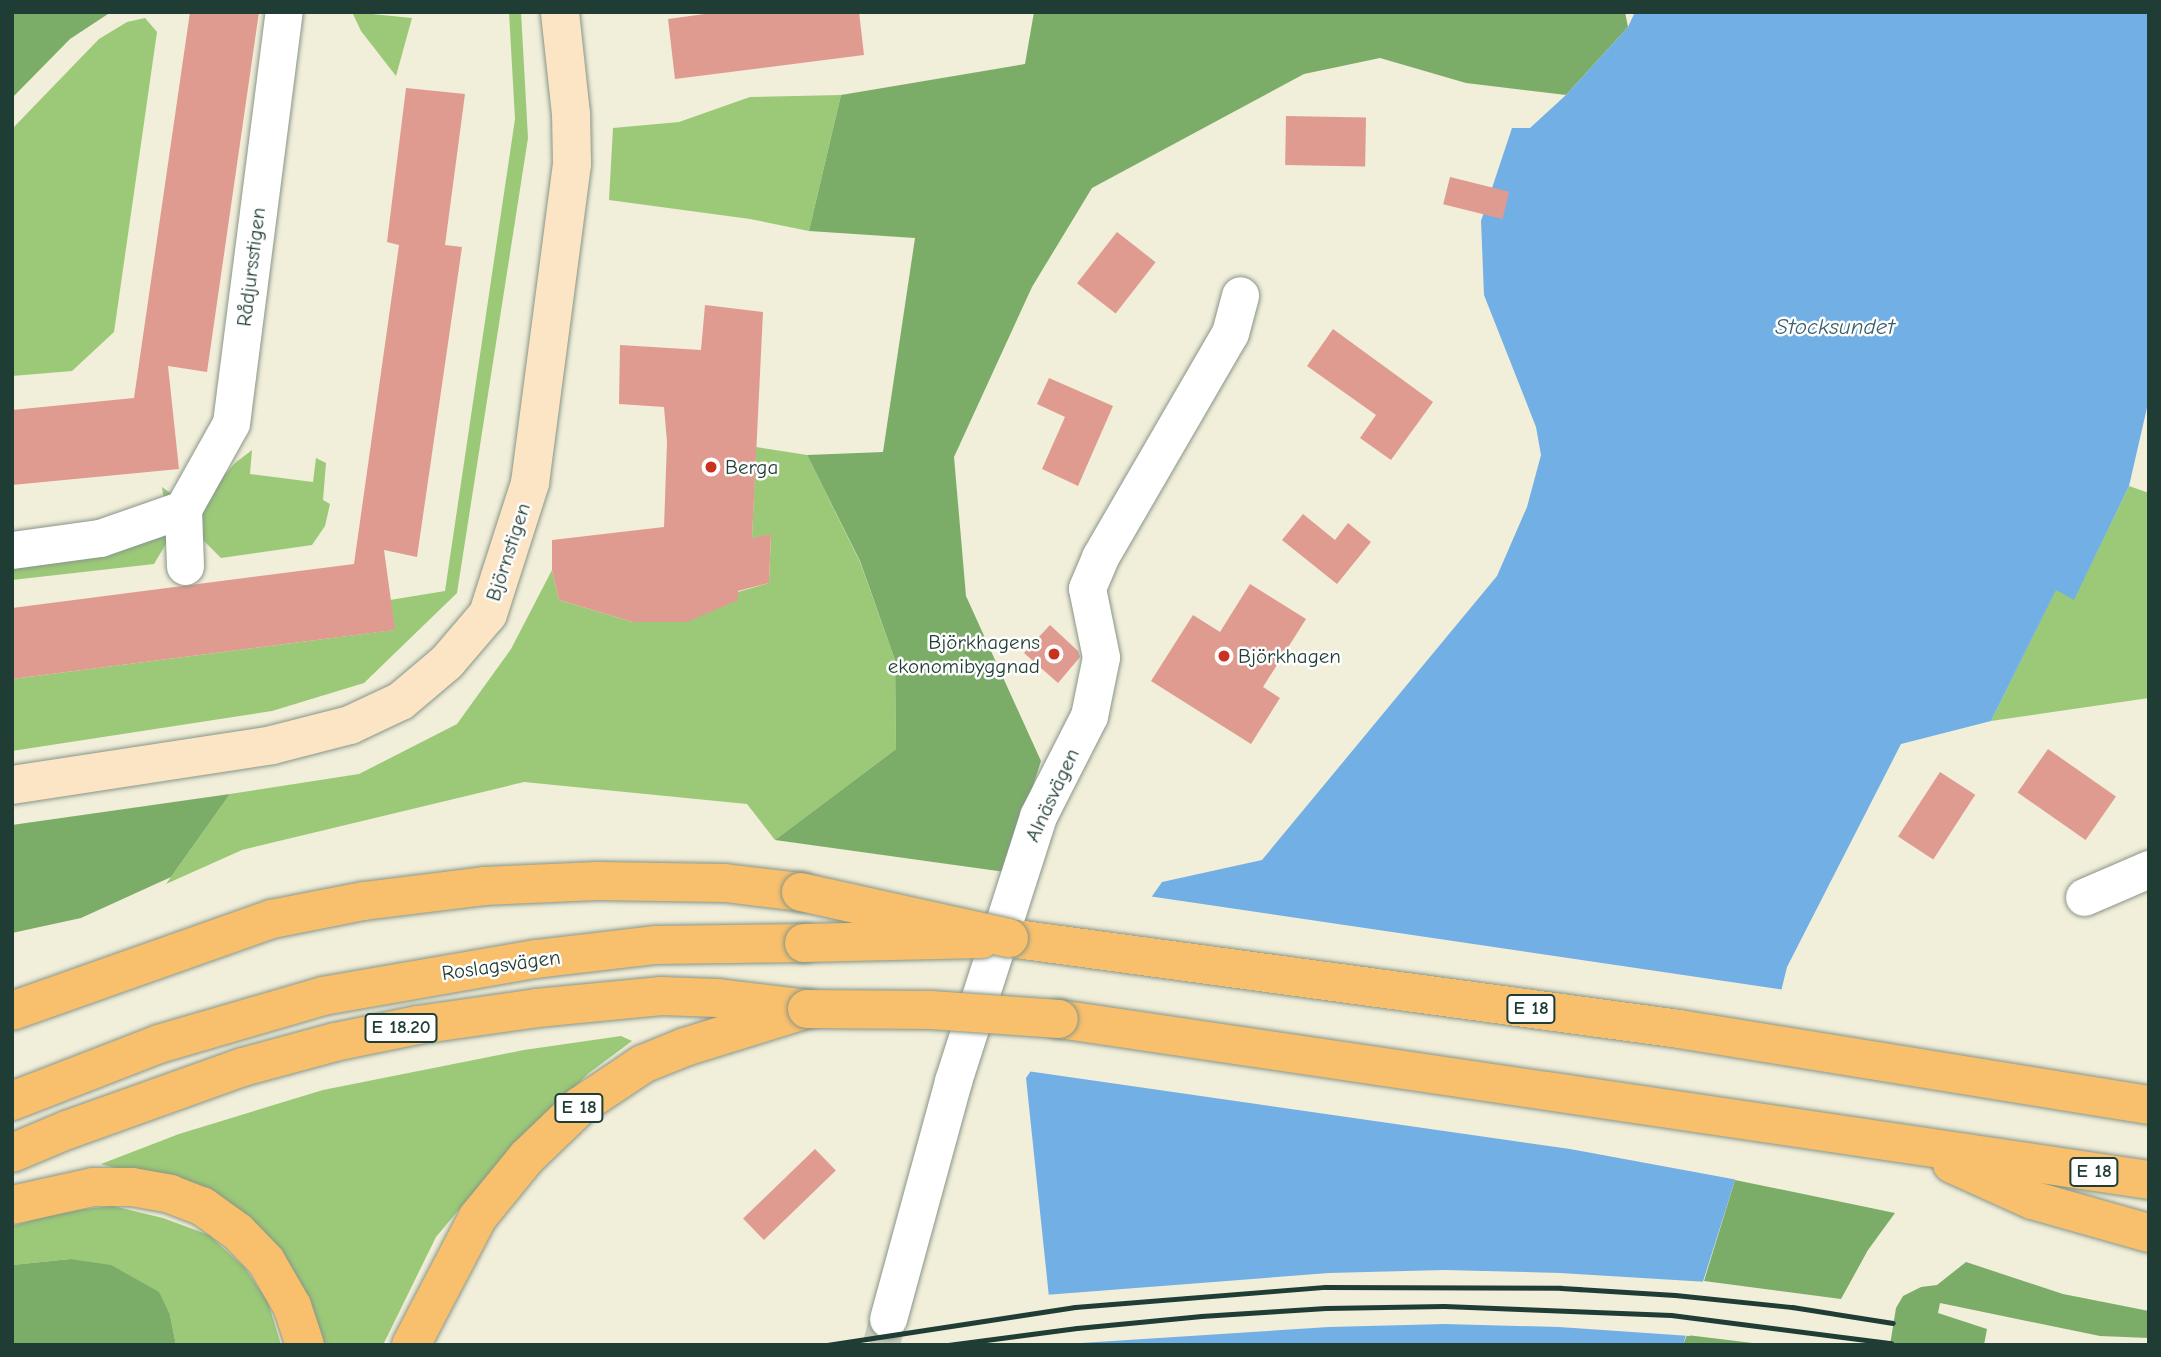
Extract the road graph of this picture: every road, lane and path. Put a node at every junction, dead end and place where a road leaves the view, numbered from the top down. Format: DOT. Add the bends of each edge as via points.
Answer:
graph roads {
  1 [pos="284,12"];
  2 [pos="559,12"];
  3 [pos="1240,295"];
  4 [pos="183,509"];
  5 [pos="12,550"];
  6 [pos="185,566"];
  7 [pos="12,785"];
  8 [pos="2149,869"];
  9 [pos="2084,897"];
  10 [pos="1009,938"];
  11 [pos="807,1010"];
  12 [pos="12,1011"];
  13 [pos="2053,1089"];
  14 [pos="2149,1090"];
  15 [pos="12,1101"];
  16 [pos="2149,1105"];
  17 [pos="12,1153"];
  18 [pos="2149,1180"];
  19 [pos="2036,1182"];
  20 [pos="12,1205"];
  21 [pos="2149,1233"];
  22 [pos="888,1319"];
  23 [pos="305,1345"];
  24 [pos="411,1345"];
  1 -- 4 [label="street, Rådjursstigen" via="231,424"];
  2 -- 7 [label="street, Björnstigen" via="572,164 530,483 488,614 447,662 401,701 350,725 272,745"];
  3 -- 22 [label="street, Alnäsvägen" via="1230,333 1100,557 1087,589 1101,657 1088,716 1038,816 953,1081"];
  4 -- 5 [label="street" via="100,538"];
  4 -- 6 [label="street"];
  8 -- 9 [label="street"];
  10 -- 12 [label="main road, E 18, bridge" via="801,892 725,883 597,881 484,886 364,901 272,919"];
  10 -- 13 [label="main road, E 18" via="1679,1029"];
  10 -- 15 [label="main road, Roslagsvägen / E 18.20, bridge" via="642,947 536,959 323,996 159,1044"];
  11 -- 17 [label="main road, E 18.20" via="661,996 418,1025 243,1067"];
  11 -- 19 [label="main road, E 18, bridge" via="931,1010 1071,1020 1912,1146"];
  11 -- 24 [label="main road, E 18" via="643,1064 580,1107 527,1157 478,1217"];
  13 -- 14 [label="main road"];
  13 -- 16 [label="main road, E 18"];
  18 -- 19 [label="main road, E 18"];
  19 -- 21 [label="main road"];
  20 -- 23 [label="main road" via="93,1187 132,1187 202,1206 238,1232 266,1261 292,1306"];
}
